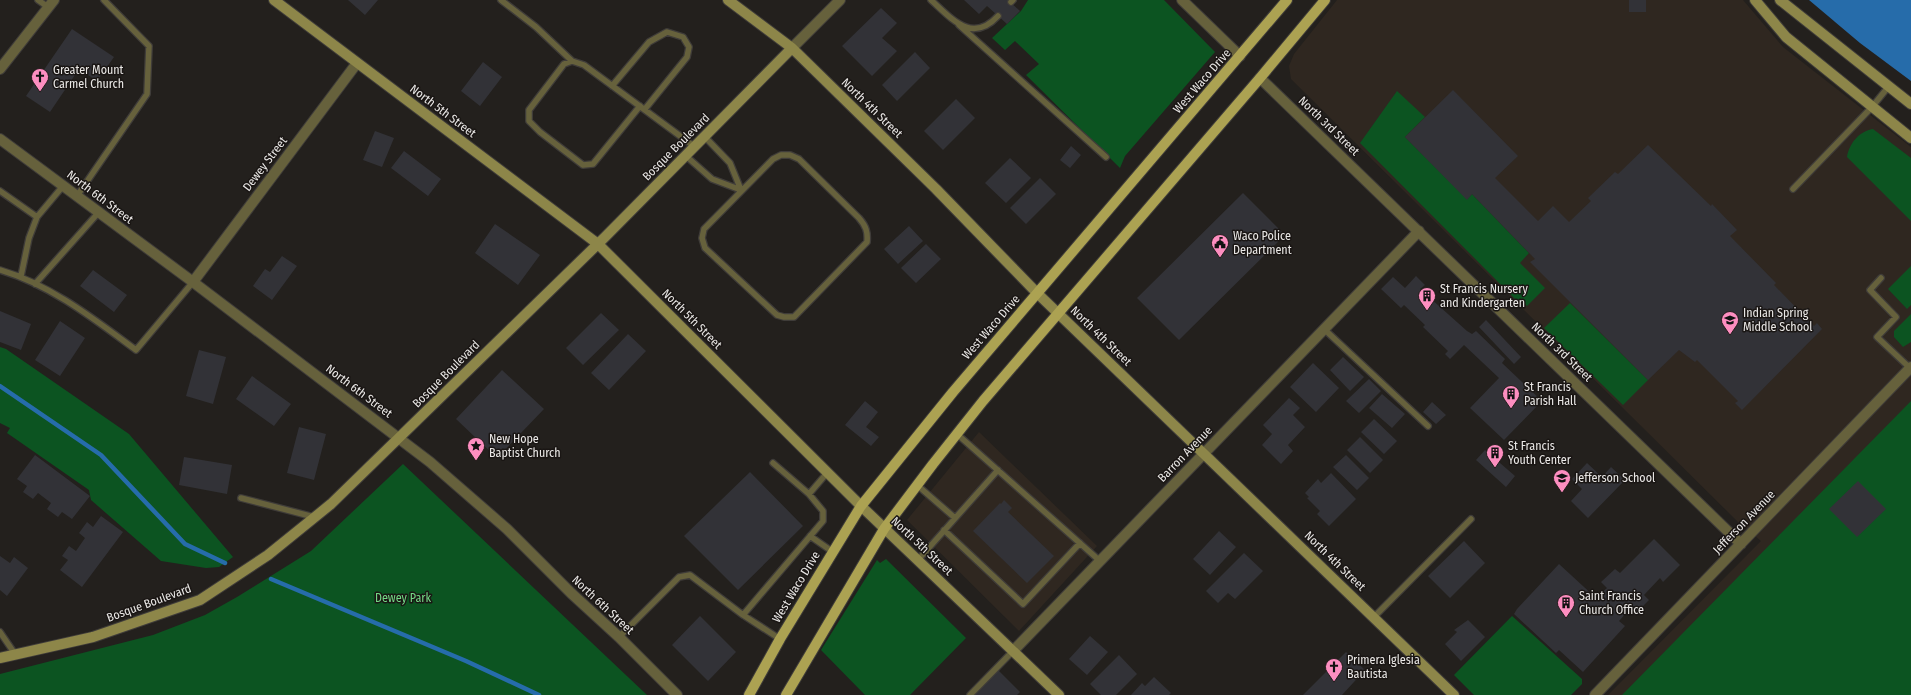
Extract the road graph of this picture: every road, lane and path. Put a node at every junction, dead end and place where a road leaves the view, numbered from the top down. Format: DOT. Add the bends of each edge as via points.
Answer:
graph roads {
  1 [pos="38,0"];
  2 [pos="104,0"];
  3 [pos="274,0"];
  4 [pos="501,0"];
  5 [pos="728,0"];
  6 [pos="840,0"];
  7 [pos="931,0"];
  8 [pos="1182,0"];
  9 [pos="1288,0"];
  10 [pos="1325,0"];
  11 [pos="1755,0"];
  12 [pos="1780,0"];
  13 [pos="51,4"];
  14 [pos="998,16"];
  15 [pos="959,26"];
  16 [pos="792,48"];
  17 [pos="1240,56"];
  18 [pos="572,61"];
  19 [pos="357,63"];
  20 [pos="0,69"];
  21 [pos="1260,78"];
  22 [pos="612,86"];
  23 [pos="1889,86"];
  24 [pos="1911,104"];
  25 [pos="1872,107"];
  26 [pos="642,108"];
  27 [pos="705,137"];
  28 [pos="1911,138"];
  29 [pos="0,139"];
  30 [pos="695,147"];
  31 [pos="686,156"];
  32 [pos="1106,157"];
  33 [pos="63,186"];
  34 [pos="1792,189"];
  35 [pos="741,190"];
  36 [pos="0,191"];
  37 [pos="77,196"];
  38 [pos="99,212"];
  39 [pos="37,217"];
  40 [pos="1419,231"];
  41 [pos="598,244"];
  42 [pos="0,270"];
  43 [pos="21,276"];
  44 [pos="1881,278"];
  45 [pos="193,282"];
  46 [pos="35,284"];
  47 [pos="1037,293"];
  48 [pos="1058,313"];
  49 [pos="1324,329"];
  50 [pos="1910,368"];
  51 [pos="1428,426"];
  52 [pos="957,434"];
  53 [pos="400,438"];
  54 [pos="1204,453"];
  55 [pos="773,463"];
  56 [pos="998,470"];
  57 [pos="828,472"];
  58 [pos="917,485"];
  59 [pos="809,494"];
  60 [pos="241,498"];
  61 [pos="861,506"];
  62 [pos="314,517"];
  63 [pos="955,518"];
  64 [pos="1471,519"];
  65 [pos="884,529"];
  66 [pos="944,530"];
  67 [pos="810,536"];
  68 [pos="1080,543"];
  69 [pos="1741,544"];
  70 [pos="833,552"];
  71 [pos="918,560"];
  72 [pos="1100,561"];
  73 [pos="743,615"];
  74 [pos="1374,617"];
  75 [pos="0,632"];
  76 [pos="619,637"];
  77 [pos="780,639"];
  78 [pos="1014,650"];
  79 [pos="14,654"];
  80 [pos="0,658"];
  81 [pos="677,695"];
  82 [pos="749,695"];
  83 [pos="786,695"];
  84 [pos="970,695"];
  85 [pos="1059,695"];
  86 [pos="1454,695"];
  87 [pos="1595,695"];
  1 -- 13 [label="lane"];
  2 -- 37 [label="lane" via="149,46 147,94"];
  3 -- 19 [label="main road, North 5th Street"];
  4 -- 18 [label="lane" via="536,27"];
  5 -- 16 [label="main road, North 4th Street"];
  6 -- 16 [label="street, Bosque Boulevard"];
  7 -- 15 [label="lane"];
  8 -- 17 [label="street"];
  9 -- 17 [label="main road, West Waco Drive"];
  10 -- 21 [label="main road"];
  11 -- 25 [label="main road" via="1786,37"];
  12 -- 23 [label="main road"];
  13 -- 20 [label="street"];
  14 -- 15 [label="lane" via="990,24 977,29"];
  15 -- 32 [label="lane"];
  16 -- 27 [label="main road, Bosque Boulevard"];
  16 -- 47 [label="main road, North 4th Street" via="936,189"];
  17 -- 47 [label="main road, West Waco Drive"];
  18 -- 22 [label="lane" via="584,65"];
  18 -- 26 [label="lane" via="564,64 529,110 529,121 583,165 593,164"];
  19 -- 41 [label="main road, North 5th Street"];
  19 -- 45 [label="street, Dewey Street"];
  21 -- 40 [label="street, North 3rd Street"];
  21 -- 48 [label="main road"];
  22 -- 26 [label="lane"];
  22 -- 26 [label="lane" via="649,42 667,32 683,37 689,47 687,58"];
  23 -- 24 [label="main road"];
  23 -- 25 [label="lane"];
  25 -- 28 [label="main road"];
  25 -- 34 [label="lane"];
  26 -- 30 [label="lane"];
  27 -- 30 [label="main road, Bosque Boulevard"];
  27 -- 35 [label="lane" via="730,163"];
  29 -- 33 [label="street, North 6th Street"];
  30 -- 31 [label="main road, Bosque Boulevard"];
  31 -- 35 [label="lane" via="712,179"];
  31 -- 41 [label="main road, Bosque Boulevard"];
  33 -- 37 [label="street, North 6th Street"];
  33 -- 39 [label="lane"];
  35 -- 35 [label="lane" via="704,229 702,238 705,248 777,315 794,317 867,242 866,226 799,159 790,155 781,155 773,159"];
  36 -- 39 [label="lane"];
  37 -- 38 [label="street, North 6th Street"];
  38 -- 45 [label="street, North 6th Street"];
  38 -- 46 [label="lane"];
  39 -- 43 [label="lane" via="29,238"];
  40 -- 49 [label="street, Barron Avenue"];
  40 -- 69 [label="street, North 3rd Street"];
  41 -- 53 [label="main road, Bosque Boulevard"];
  41 -- 57 [label="main road, North 5th Street"];
  42 -- 43 [label="lane"];
  43 -- 46 [label="lane"];
  44 -- 50 [label="lane" via="1870,290 1896,317 1877,337"];
  45 -- 46 [label="lane" via="136,350 88,314"];
  45 -- 53 [label="street, North 6th Street"];
  47 -- 48 [label="main road, North 4th Street"];
  47 -- 61 [label="main road, West Waco Drive"];
  48 -- 52 [label="main road"];
  48 -- 54 [label="main road, North 4th Street"];
  49 -- 51 [label="lane"];
  49 -- 54 [label="street, Barron Avenue"];
  50 -- 69 [label="street, Jefferson Avenue"];
  52 -- 56 [label="lane"];
  52 -- 58 [label="main road"];
  53 -- 62 [label="main road, Bosque Boulevard"];
  53 -- 76 [label="street, North 6th Street" via="465,490"];
  54 -- 72 [label="street, Barron Avenue"];
  54 -- 74 [label="main road, North 4th Street"];
  55 -- 59 [label="lane"];
  56 -- 63 [label="lane"];
  56 -- 68 [label="lane"];
  57 -- 59 [label="lane"];
  57 -- 61 [label="main road, North 5th Street"];
  58 -- 63 [label="lane"];
  58 -- 65 [label="main road"];
  59 -- 67 [label="lane" via="823,511 823,521"];
  60 -- 62 [label="lane"];
  61 -- 65 [label="main road, North 5th Street"];
  61 -- 70 [label="main road, West Waco Drive"];
  62 -- 79 [label="main road, Bosque Boulevard" via="268,555 200,600 93,637"];
  63 -- 66 [label="lane"];
  64 -- 74 [label="lane"];
  65 -- 71 [label="main road, North 5th Street"];
  65 -- 83 [label="main road"];
  66 -- 68 [label="lane" via="1023,604"];
  66 -- 71 [label="lane"];
  67 -- 70 [label="lane"];
  67 -- 73 [label="lane"];
  68 -- 72 [label="lane"];
  69 -- 87 [label="street, Jefferson Avenue"];
  70 -- 77 [label="main road, West Waco Drive"];
  71 -- 78 [label="main road, North 5th Street"];
  72 -- 78 [label="street, Barron Avenue"];
  73 -- 76 [label="lane" via="690,575 679,577"];
  73 -- 77 [label="lane"];
  74 -- 86 [label="main road, North 4th Street"];
  75 -- 79 [label="lane"];
  76 -- 81 [label="street, North 6th Street"];
  77 -- 82 [label="main road, West Waco Drive"];
  78 -- 84 [label="lane, Barron Avenue"];
  78 -- 85 [label="main road, North 5th Street"];
  79 -- 80 [label="main road, Bosque Boulevard"];
}
